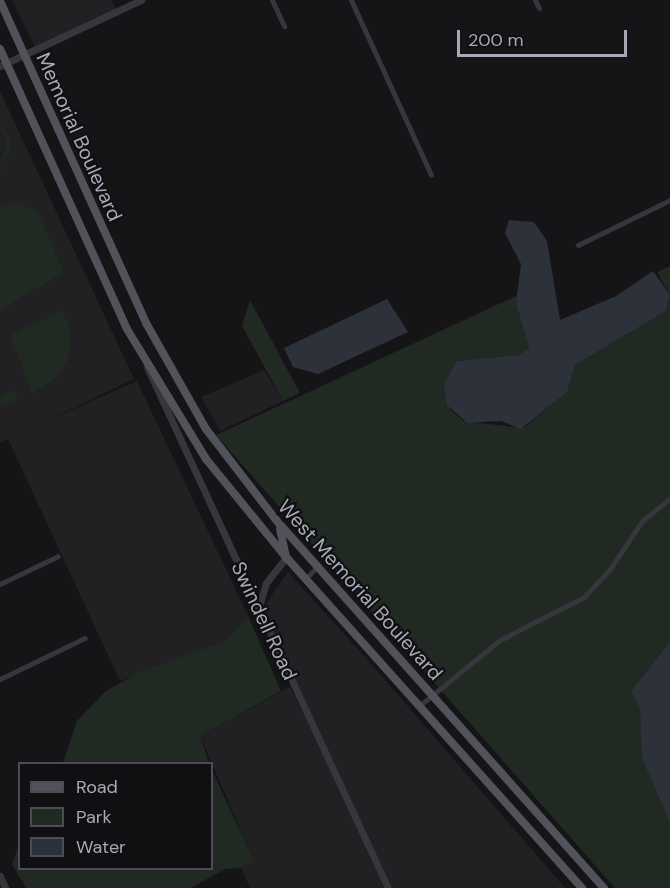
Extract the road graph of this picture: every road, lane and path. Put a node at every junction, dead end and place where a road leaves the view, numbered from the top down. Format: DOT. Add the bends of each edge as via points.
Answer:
graph roads {
  1 [pos="141,0"];
  2 [pos="272,0"];
  3 [pos="351,0"];
  4 [pos="535,0"];
  5 [pos="0,1"];
  6 [pos="539,8"];
  7 [pos="284,26"];
  8 [pos="0,49"];
  9 [pos="24,55"];
  10 [pos="3,65"];
  11 [pos="430,175"];
  12 [pos="670,200"];
  13 [pos="578,245"];
  14 [pos="129,287"];
  15 [pos="112,298"];
  16 [pos="141,354"];
  17 [pos="670,498"];
  18 [pos="276,520"];
  19 [pos="58,556"];
  20 [pos="286,557"];
  21 [pos="317,567"];
  22 [pos="305,579"];
  23 [pos="266,583"];
  24 [pos="0,584"];
  25 [pos="247,584"];
  26 [pos="259,610"];
  27 [pos="85,639"];
  28 [pos="0,679"];
  29 [pos="432,695"];
  30 [pos="419,706"];
  31 [pos="0,876"];
  32 [pos="5,888"];
  33 [pos="388,888"];
  34 [pos="582,888"];
  35 [pos="604,888"];
  1 -- 9 [label="street"];
  2 -- 7 [label="street"];
  3 -- 11 [label="street"];
  4 -- 6 [label="street"];
  5 -- 9 [label="main road, Memorial Boulevard"];
  8 -- 10 [label="main road, Memorial Boulevard"];
  9 -- 10 [label="street"];
  9 -- 14 [label="main road, Memorial Boulevard"];
  10 -- 15 [label="main road, Memorial Boulevard"];
  12 -- 13 [label="street"];
  14 -- 18 [label="main road, West Memorial Boulevard" via="206,429"];
  15 -- 16 [label="main road, West Memorial Boulevard"];
  16 -- 20 [label="main road, West Memorial Boulevard" via="216,473"];
  16 -- 25 [label="street, Swindell Road"];
  17 -- 29 [label="street" via="642,521 610,569 584,597 500,640"];
  18 -- 20 [label="main road"];
  18 -- 21 [label="main road, West Memorial Boulevard"];
  19 -- 24 [label="street"];
  20 -- 22 [label="main road, West Memorial Boulevard"];
  20 -- 23 [label="street"];
  21 -- 22 [label="street"];
  21 -- 29 [label="main road, West Memorial Boulevard"];
  22 -- 30 [label="main road, West Memorial Boulevard"];
  23 -- 25 [label="street" via="256,588"];
  23 -- 26 [label="street"];
  25 -- 26 [label="street, Swindell Road"];
  26 -- 33 [label="street, Swindell Road"];
  27 -- 28 [label="street"];
  29 -- 30 [label="street"];
  29 -- 35 [label="main road, West Memorial Boulevard"];
  30 -- 34 [label="main road, West Memorial Boulevard"];
  31 -- 32 [label="street"];
}
